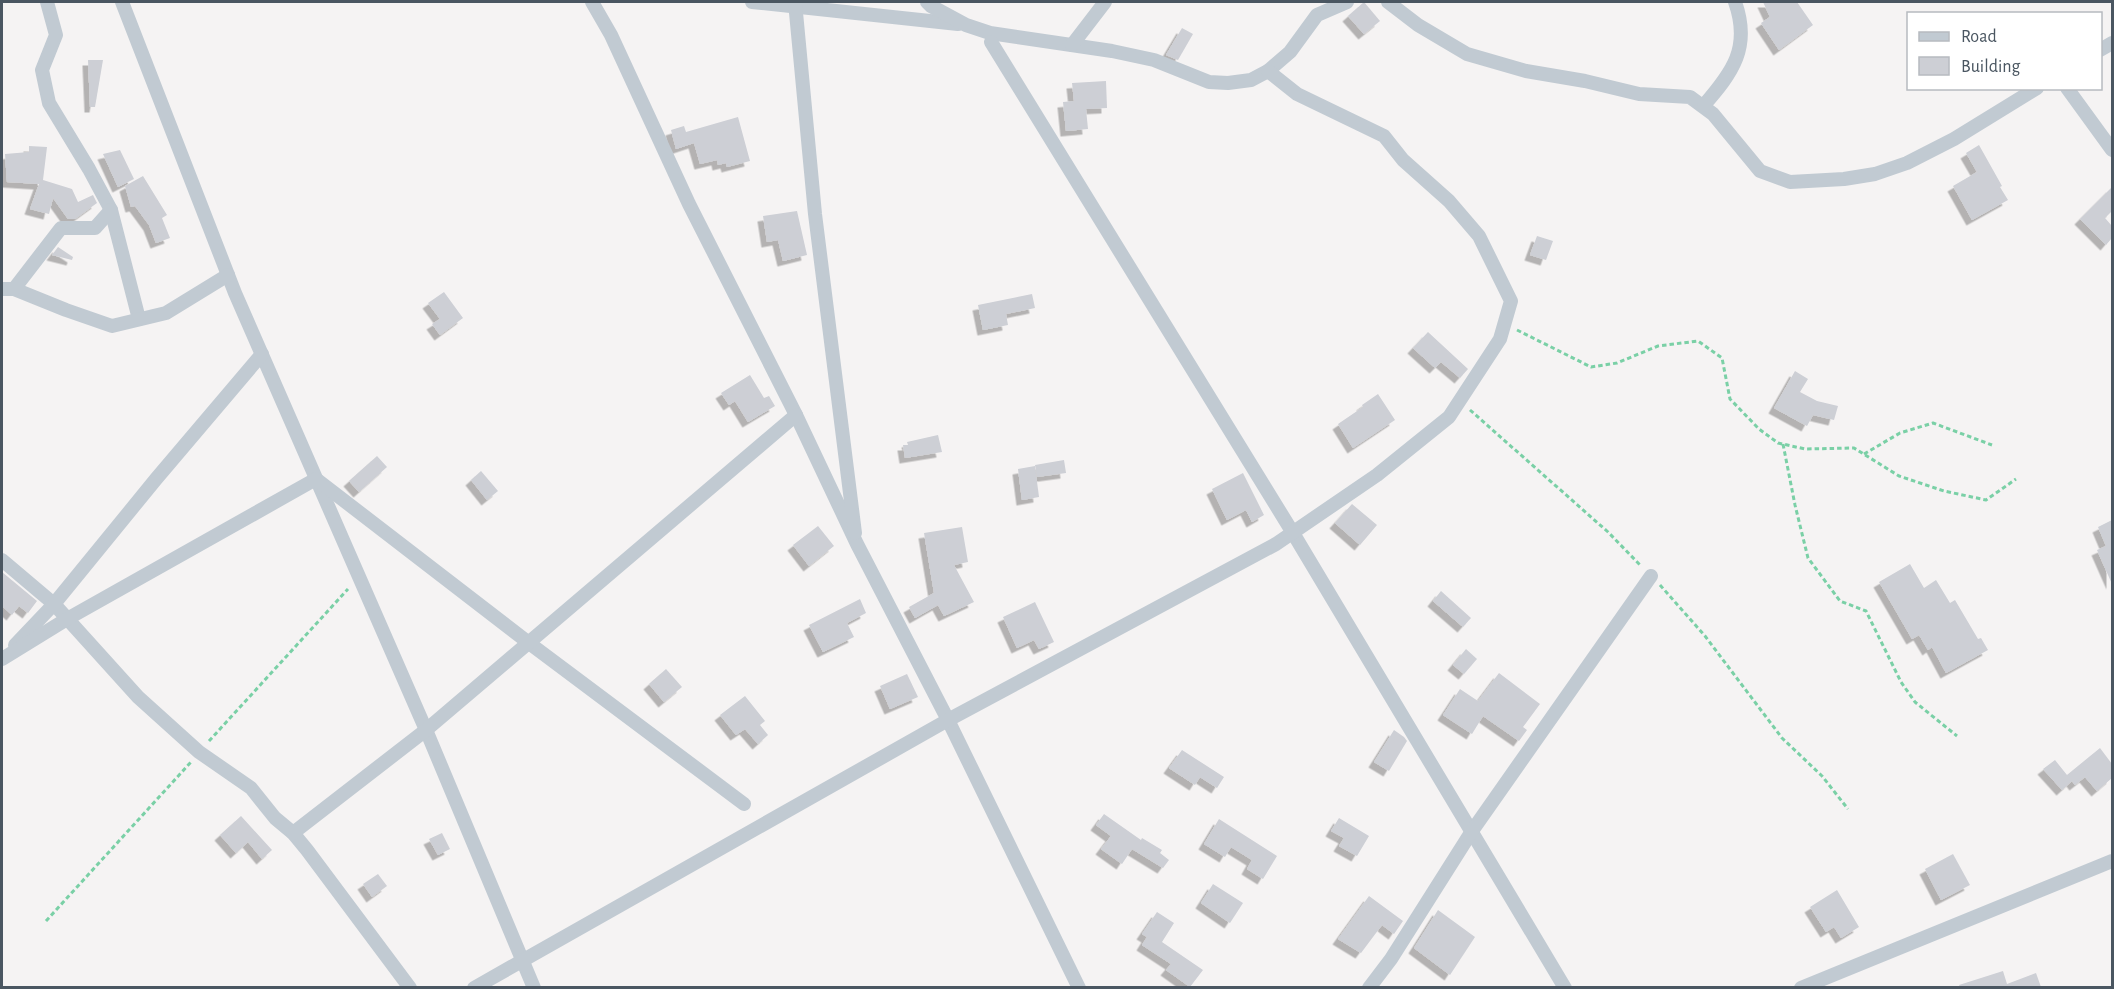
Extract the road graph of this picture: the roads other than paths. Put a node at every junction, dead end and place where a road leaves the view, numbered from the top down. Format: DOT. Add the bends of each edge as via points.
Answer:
graph roads {
  1 [pos="47,2"];
  2 [pos="122,2"];
  3 [pos="592,2"];
  4 [pos="752,2"];
  5 [pos="927,2"];
  6 [pos="1105,2"];
  7 [pos="1347,2"];
  8 [pos="1388,2"];
  9 [pos="1735,2"];
  10 [pos="795,4"];
  11 [pos="966,25"];
  12 [pos="992,42"];
  13 [pos="1072,45"];
  14 [pos="1268,71"];
  15 [pos="2034,90"];
  16 [pos="2068,90"];
  17 [pos="1704,105"];
  18 [pos="2112,150"];
  19 [pos="111,210"];
  20 [pos="228,275"];
  21 [pos="8,289"];
  22 [pos="139,320"];
  23 [pos="262,354"];
  24 [pos="796,415"];
  25 [pos="316,479"];
  26 [pos="1293,533"];
  27 [pos="857,544"];
  28 [pos="2,560"];
  29 [pos="1651,576"];
  30 [pos="54,604"];
  31 [pos="67,619"];
  32 [pos="529,643"];
  33 [pos="2,659"];
  34 [pos="948,720"];
  35 [pos="426,730"];
  36 [pos="744,804"];
  37 [pos="1472,831"];
  38 [pos="293,833"];
  39 [pos="2112,861"];
  40 [pos="522,960"];
  41 [pos="410,987"];
  42 [pos="474,987"];
  43 [pos="534,987"];
  44 [pos="1079,987"];
  45 [pos="1369,987"];
  46 [pos="1565,987"];
  47 [pos="1801,987"];
  1 -- 19 [label="street" via="56,35 42,70 49,103"];
  2 -- 20 [label="street"];
  3 -- 24 [label="street"];
  4 -- 10 [label="street"];
  5 -- 11 [label="street"];
  6 -- 13 [label="street"];
  7 -- 14 [label="street" via="1317,15 1290,52"];
  8 -- 17 [label="street" via="1467,54 1526,71 1639,94 1690,97"];
  9 -- 17 [label="street" via="1741,19 1741,43 1735,65"];
  10 -- 11 [label="street"];
  10 -- 27 [label="street" via="815,214"];
  11 -- 13 [label="street" via="1012,38"];
  12 -- 26 [label="street"];
  13 -- 14 [label="street" via="1154,60 1209,82 1251,80"];
  14 -- 26 [label="street" via="1297,94 1384,136 1479,236 1511,301 1500,339 1449,417 1377,475"];
  15 -- 17 [label="street" via="1908,164 1875,174 1822,181 1790,182 1760,171"];
  16 -- 18 [label="street"];
  19 -- 21 [label="street" via="95,228 61,228"];
  19 -- 22 [label="street"];
  20 -- 22 [label="street" via="166,313"];
  20 -- 23 [label="street"];
  21 -- 22 [label="street" via="112,326"];
  23 -- 25 [label="street"];
  23 -- 30 [label="street"];
  24 -- 27 [label="street"];
  24 -- 32 [label="street"];
  25 -- 31 [label="street"];
  25 -- 32 [label="street"];
  25 -- 35 [label="street"];
  26 -- 34 [label="street"];
  26 -- 37 [label="street"];
  27 -- 34 [label="street"];
  28 -- 30 [label="street"];
  29 -- 37 [label="street"];
  30 -- 31 [label="street"];
  30 -- 33 [label="street"];
  31 -- 33 [label="street"];
  31 -- 38 [label="street" via="138,697 199,752 251,788"];
  32 -- 35 [label="street"];
  32 -- 36 [label="street"];
  34 -- 40 [label="street"];
  34 -- 44 [label="street"];
  35 -- 38 [label="street"];
  35 -- 40 [label="street"];
  37 -- 45 [label="street"];
  37 -- 46 [label="street"];
  38 -- 41 [label="street"];
  39 -- 47 [label="street"];
  40 -- 42 [label="street"];
  40 -- 43 [label="street"];
}
